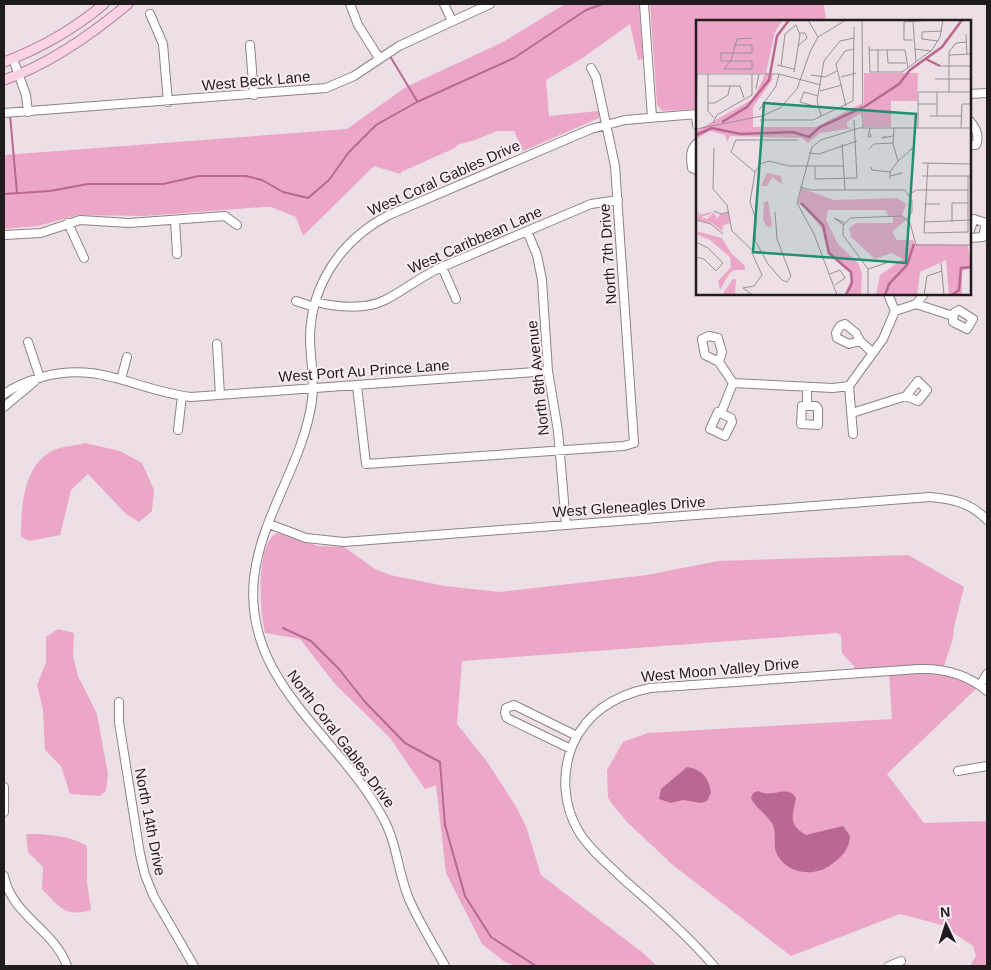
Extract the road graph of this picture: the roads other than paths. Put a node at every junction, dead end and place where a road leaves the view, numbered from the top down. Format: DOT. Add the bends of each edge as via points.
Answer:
graph roads {
  1 [pos="104,4"];
  2 [pos="128,4"];
  3 [pos="350,4"];
  4 [pos="444,4"];
  5 [pos="490,4"];
  6 [pos="644,4"];
  7 [pos="150,14"];
  8 [pos="452,21"];
  9 [pos="250,45"];
  10 [pos="379,58"];
  11 [pos="13,59"];
  12 [pos="4,62"];
  13 [pos="591,68"];
  14 [pos="19,75"];
  15 [pos="4,80"];
  16 [pos="987,92"];
  17 [pos="971,94"];
  18 [pos="254,95"];
  19 [pos="168,102"];
  20 [pos="28,112"];
  21 [pos="4,113"];
  22 [pos="696,114"];
  23 [pos="652,118"];
  24 [pos="971,122"];
  25 [pos="607,124"];
  26 [pos="696,144"];
  27 [pos="971,145"];
  28 [pos="696,170"];
  29 [pos="618,200"];
  30 [pos="175,220"];
  31 [pos="68,223"];
  32 [pos="237,225"];
  33 [pos="971,228"];
  34 [pos="527,230"];
  35 [pos="4,235"];
  36 [pos="971,238"];
  37 [pos="177,254"];
  38 [pos="84,258"];
  39 [pos="442,267"];
  40 [pos="888,295"];
  41 [pos="923,295"];
  42 [pos="456,299"];
  43 [pos="296,301"];
  44 [pos="315,304"];
  45 [pos="916,304"];
  46 [pos="895,311"];
  47 [pos="953,316"];
  48 [pos="860,341"];
  49 [pos="28,342"];
  50 [pos="217,344"];
  51 [pos="873,353"];
  52 [pos="127,357"];
  53 [pos="719,362"];
  54 [pos="548,371"];
  55 [pos="40,378"];
  56 [pos="121,379"];
  57 [pos="733,383"];
  58 [pos="357,386"];
  59 [pos="849,386"];
  60 [pos="807,387"];
  61 [pos="313,389"];
  62 [pos="4,394"];
  63 [pos="220,395"];
  64 [pos="182,396"];
  65 [pos="906,396"];
  66 [pos="807,405"];
  67 [pos="4,406"];
  68 [pos="721,413"];
  69 [pos="852,413"];
  70 [pos="178,430"];
  71 [pos="853,434"];
  72 [pos="560,451"];
  73 [pos="987,519"];
  74 [pos="269,524"];
  75 [pos="566,525"];
  76 [pos="259,551"];
  77 [pos="987,674"];
  78 [pos="980,685"];
  79 [pos="987,691"];
  80 [pos="119,702"];
  81 [pos="577,736"];
  82 [pos="571,749"];
  83 [pos="987,766"];
  84 [pos="958,770"];
  85 [pos="4,787"];
  86 [pos="4,812"];
  87 [pos="4,876"];
  88 [pos="901,961"];
  89 [pos="67,966"];
  90 [pos="194,966"];
  91 [pos="445,966"];
  92 [pos="714,966"];
  93 [pos="889,966"];
  1 -- 11 [label="main road" via="77,24"];
  2 -- 14 [label="main road" via="85,38"];
  3 -- 10 [label="street" via="358,25"];
  4 -- 8 [label="street"];
  5 -- 8 [label="street, West Beck Lane"];
  6 -- 23 [label="street"];
  7 -- 19 [label="street" via="163,44"];
  8 -- 10 [label="street, West Beck Lane"];
  9 -- 18 [label="street"];
  10 -- 18 [label="street, West Beck Lane" via="354,76 326,88"];
  11 -- 12 [label="main road"];
  11 -- 14 [label="street"];
  13 -- 25 [label="street, North 7th Drive"];
  14 -- 15 [label="main road"];
  14 -- 20 [label="street"];
  16 -- 17 [label="street"];
  18 -- 19 [label="street, West Beck Lane"];
  19 -- 20 [label="street, West Beck Lane"];
  20 -- 21 [label="street, West Beck Lane"];
  22 -- 23 [label="street, West Coral Gables Drive"];
  23 -- 25 [label="street, West Coral Gables Drive"];
  24 -- 27 [label="street" via="978,139 976,145"];
  25 -- 29 [label="street, North 7th Drive"];
  25 -- 44 [label="street, West Coral Gables Drive" via="378,220 354,238 339,255 325,276"];
  26 -- 28 [label="street" via="691,150 692,168"];
  29 -- 34 [label="street, West Caribbean Lane" via="598,202"];
  29 -- 72 [label="street, North 7th Drive" via="634,442 624,446"];
  30 -- 31 [label="street" via="129,223 80,220"];
  30 -- 32 [label="street" via="225,216"];
  30 -- 37 [label="street"];
  31 -- 35 [label="street" via="41,233"];
  31 -- 38 [label="street"];
  33 -- 36 [label="street" via="974,220 986,223 983,237"];
  34 -- 39 [label="street, West Caribbean Lane"];
  34 -- 54 [label="street, North 8th Avenue" via="542,280"];
  39 -- 42 [label="street"];
  39 -- 44 [label="street, West Caribbean Lane" via="378,303"];
  40 -- 46 [label="street"];
  41 -- 45 [label="street"];
  43 -- 44 [label="street"];
  44 -- 61 [label="street, West Coral Gables Drive" via="310,330"];
  45 -- 46 [label="street"];
  45 -- 47 [label="street"];
  46 -- 51 [label="street"];
  48 -- 51 [label="street"];
  49 -- 55 [label="street"];
  50 -- 63 [label="street"];
  51 -- 59 [label="street"];
  52 -- 56 [label="street"];
  53 -- 57 [label="street"];
  54 -- 58 [label="street, West Port Au Prince Lane"];
  54 -- 72 [label="street, North 8th Avenue"];
  55 -- 56 [label="street, West Port Au Prince Lane" via="74,371 98,372"];
  55 -- 62 [label="street, West Port Au Prince Lane" via="22,383"];
  55 -- 67 [label="street, West Port Au Prince Lane"];
  56 -- 64 [label="street, West Port Au Prince Lane"];
  57 -- 60 [label="street"];
  57 -- 68 [label="street"];
  58 -- 61 [label="street, West Port Au Prince Lane"];
  58 -- 72 [label="street" via="366,464"];
  59 -- 60 [label="street"];
  59 -- 69 [label="street"];
  60 -- 66 [label="street"];
  61 -- 63 [label="street, West Port Au Prince Lane"];
  61 -- 74 [label="street, West Coral Gables Drive" via="306,432"];
  63 -- 64 [label="street, West Port Au Prince Lane"];
  64 -- 70 [label="street"];
  65 -- 69 [label="street"];
  69 -- 71 [label="street"];
  72 -- 75 [label="street, North 8th Avenue"];
  73 -- 75 [label="street, West Gleneagles Drive" via="964,503 930,497"];
  74 -- 75 [label="street, West Gleneagles Drive" via="306,538 330,542"];
  74 -- 76 [label="street, West Coral Gables Drive"];
  76 -- 91 [label="street, North Coral Gables Drive" via="254,579 254,609 257,632 269,664 374,802 390,834 409,899"];
  77 -- 78 [label="street"];
  78 -- 79 [label="street, West Moon Valley Drive"];
  78 -- 81 [label="street, West Moon Valley Drive" via="963,676 931,668 650,688 633,691 608,703"];
  80 -- 90 [label="street, North 14th Drive" via="118,722 142,864 154,897"];
  81 -- 82 [label="street, West Moon Valley Drive"];
  81 -- 82 [label="street" via="514,705 506,708 504,714 507,718"];
  82 -- 92 [label="street, West Moon Valley Drive" via="565,789 571,816 579,832 597,854 689,937"];
  83 -- 84 [label="street"];
  85 -- 86 [label="street"];
  87 -- 89 [label="street" via="7,891 16,906 54,943"];
  88 -- 93 [label="street"];
}
